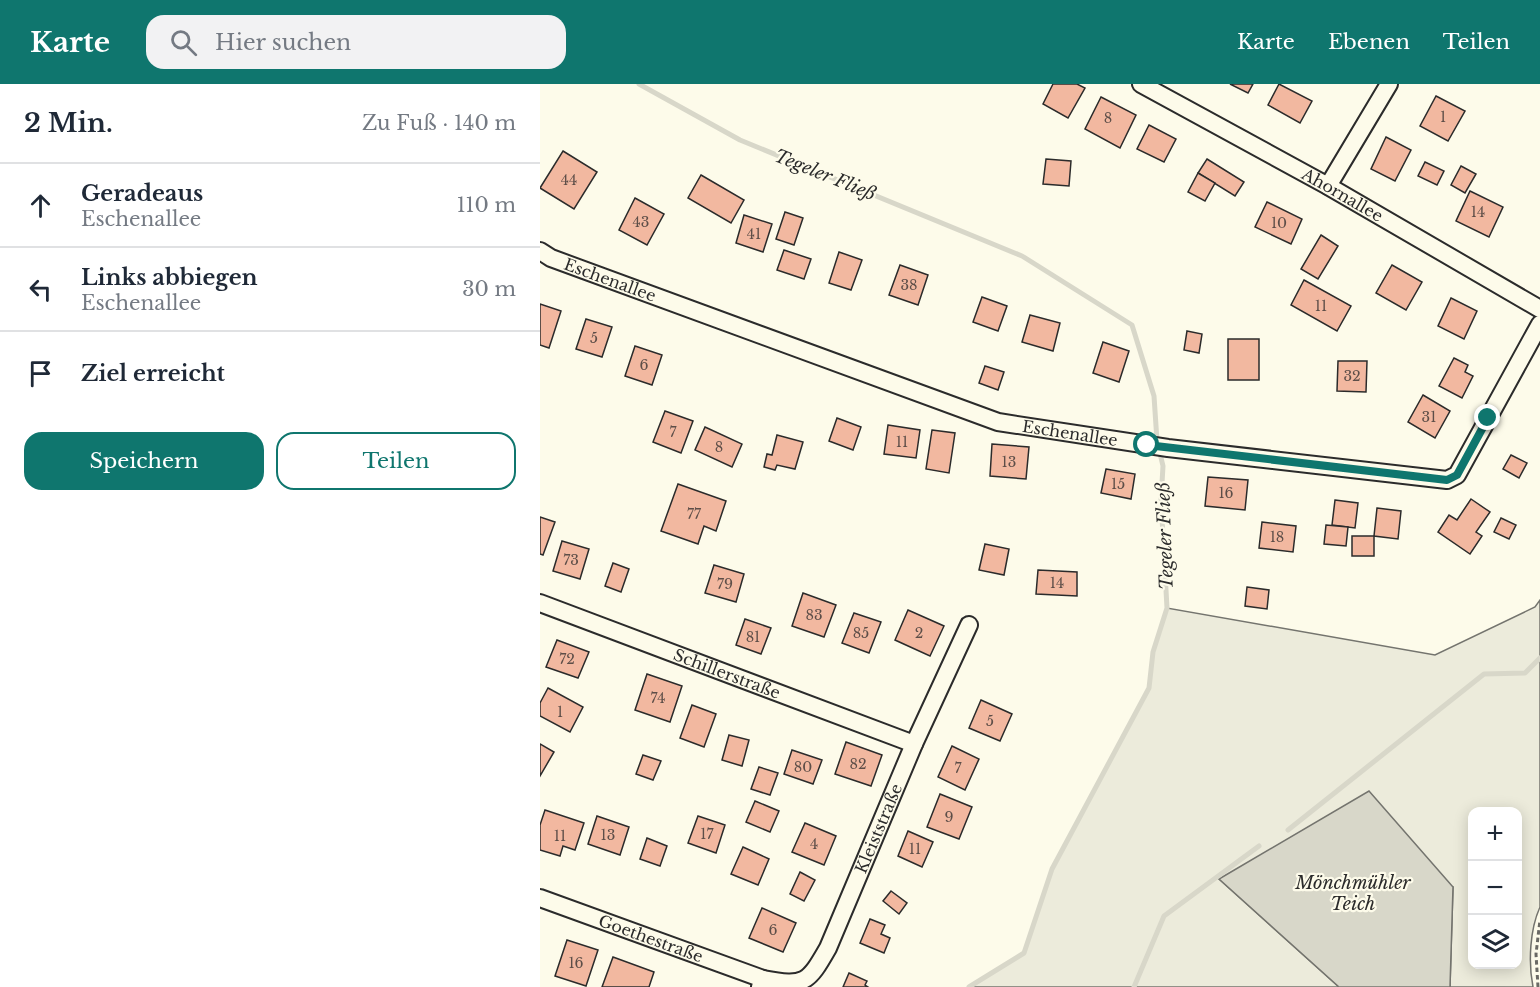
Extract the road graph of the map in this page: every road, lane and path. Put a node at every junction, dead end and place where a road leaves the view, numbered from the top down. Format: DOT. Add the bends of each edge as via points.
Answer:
graph roads {
  1 [pos="1141,84"];
  2 [pos="1389,84"];
  3 [pos="1328,186"];
  4 [pos="540,251"];
  5 [pos="1540,309"];
  6 [pos="1540,324"];
  7 [pos="540,603"];
  8 [pos="969,625"];
  9 [pos="914,744"];
  10 [pos="540,898"];
  11 [pos="1540,920"];
  12 [pos="761,983"];
  13 [pos="1538,987"];
  1 -- 3 [label="street, Ahornallee"];
  2 -- 3 [label="street"];
  3 -- 5 [label="street, Ahornallee"];
  4 -- 6 [label="street, Eschenallee" via="998,422 1168,448 1447,480 1457,475"];
  7 -- 9 [label="street, Schillerstraße"];
  8 -- 9 [label="street, Kleiststraße"];
  9 -- 12 [label="street, Kleiststraße" via="828,948 811,977 789,986"];
  10 -- 12 [label="street, Goethestraße"];
  11 -- 13 [label="path"];
}
